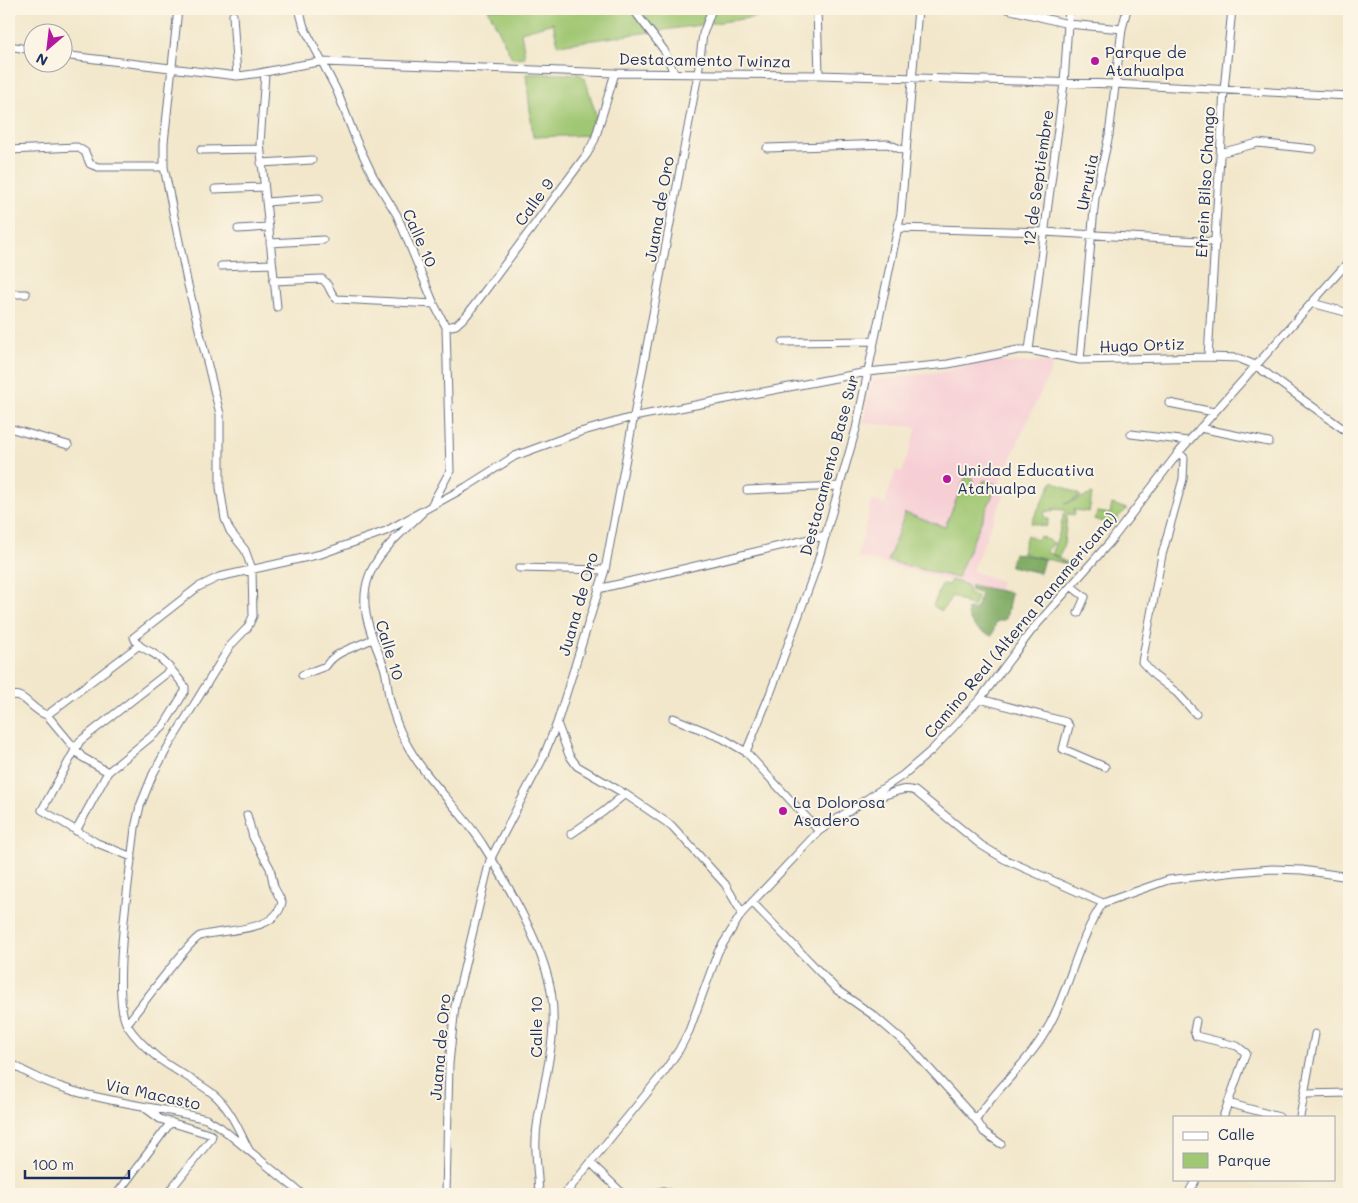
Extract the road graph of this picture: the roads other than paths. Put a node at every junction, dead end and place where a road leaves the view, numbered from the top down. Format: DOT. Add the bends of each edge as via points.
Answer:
graph roads {
  1 [pos="178,9"];
  2 [pos="299,9"];
  3 [pos="633,9"];
  4 [pos="712,9"];
  5 [pos="818,9"];
  6 [pos="918,9"];
  7 [pos="1007,9"];
  8 [pos="1069,9"];
  9 [pos="1127,9"];
  10 [pos="1232,9"];
  11 [pos="233,15"];
  12 [pos="1068,24"];
  13 [pos="1122,29"];
  14 [pos="9,46"];
  15 [pos="22,48"];
  16 [pos="72,56"];
  17 [pos="323,62"];
  18 [pos="172,69"];
  19 [pos="615,73"];
  20 [pos="674,73"];
  21 [pos="265,74"];
  22 [pos="698,74"];
  23 [pos="818,75"];
  24 [pos="237,76"];
  25 [pos="911,78"];
  26 [pos="1064,83"];
  27 [pos="1114,84"];
  28 [pos="1224,90"];
  29 [pos="1349,96"];
  30 [pos="767,148"];
  31 [pos="260,149"];
  32 [pos="1313,149"];
  33 [pos="9,150"];
  34 [pos="201,150"];
  35 [pos="905,151"];
  36 [pos="1220,153"];
  37 [pos="312,160"];
  38 [pos="262,163"];
  39 [pos="164,167"];
  40 [pos="264,187"];
  41 [pos="215,189"];
  42 [pos="319,198"];
  43 [pos="266,202"];
  44 [pos="268,227"];
  45 [pos="238,228"];
  46 [pos="898,228"];
  47 [pos="1044,232"];
  48 [pos="1093,235"];
  49 [pos="323,240"];
  50 [pos="1216,242"];
  51 [pos="270,243"];
  52 [pos="1349,262"];
  53 [pos="271,264"];
  54 [pos="221,266"];
  55 [pos="273,281"];
  56 [pos="9,294"];
  57 [pos="26,294"];
  58 [pos="1312,302"];
  59 [pos="434,304"];
  60 [pos="278,307"];
  61 [pos="1349,313"];
  62 [pos="446,326"];
  63 [pos="874,341"];
  64 [pos="783,342"];
  65 [pos="1029,350"];
  66 [pos="1208,357"];
  67 [pos="1080,360"];
  68 [pos="1255,364"];
  69 [pos="867,372"];
  70 [pos="1169,403"];
  71 [pos="1214,412"];
  72 [pos="633,417"];
  73 [pos="9,428"];
  74 [pos="1200,428"];
  75 [pos="1349,433"];
  76 [pos="1131,434"];
  77 [pos="1188,442"];
  78 [pos="1268,442"];
  79 [pos="68,445"];
  80 [pos="1179,452"];
  81 [pos="839,486"];
  82 [pos="747,490"];
  83 [pos="431,505"];
  84 [pos="826,535"];
  85 [pos="518,568"];
  86 [pos="252,569"];
  87 [pos="605,570"];
  88 [pos="1071,586"];
  89 [pos="598,589"];
  90 [pos="1078,613"];
  91 [pos="372,639"];
  92 [pos="138,646"];
  93 [pos="171,670"];
  94 [pos="302,675"];
  95 [pos="9,696"];
  96 [pos="980,699"];
  97 [pos="1196,714"];
  98 [pos="47,715"];
  99 [pos="673,718"];
  100 [pos="557,722"];
  101 [pos="75,750"];
  102 [pos="746,752"];
  103 [pos="1105,767"];
  104 [pos="108,772"];
  105 [pos="625,794"];
  106 [pos="871,796"];
  107 [pos="247,815"];
  108 [pos="76,831"];
  109 [pos="820,831"];
  110 [pos="571,834"];
  111 [pos="132,857"];
  112 [pos="490,860"];
  113 [pos="1349,877"];
  114 [pos="752,902"];
  115 [pos="1102,903"];
  116 [pos="742,913"];
  117 [pos="1196,1021"];
  118 [pos="127,1024"];
  119 [pos="1315,1034"];
  120 [pos="9,1062"];
  121 [pos="1349,1093"];
  122 [pos="1304,1094"];
  123 [pos="1228,1103"];
  124 [pos="145,1108"];
  125 [pos="1223,1116"];
  126 [pos="1275,1116"];
  127 [pos="1300,1116"];
  128 [pos="976,1120"];
  129 [pos="170,1122"];
  130 [pos="1001,1144"];
  131 [pos="249,1150"];
  132 [pos="590,1163"];
  133 [pos="1195,1180"];
  134 [pos="117,1194"];
  135 [pos="167,1194"];
  136 [pos="302,1194"];
  137 [pos="446,1194"];
  138 [pos="539,1194"];
  139 [pos="565,1194"];
  140 [pos="623,1194"];
  141 [pos="651,1194"];
  142 [pos="672,1194"];
  143 [pos="1188,1194"];
  1 -- 18 [label="street"];
  2 -- 17 [label="street, Calle 10"];
  3 -- 20 [label="street" via="664,50"];
  4 -- 22 [label="street, Juana de Oro" via="704,34"];
  5 -- 23 [label="street"];
  6 -- 25 [label="street, Destacamento Base Sur"];
  7 -- 12 [label="street"];
  8 -- 12 [label="street, 12 de Septiembre"];
  9 -- 13 [label="street, Urrutia"];
  10 -- 28 [label="street, Efrein Bilso Chango"];
  11 -- 24 [label="street"];
  12 -- 13 [label="street"];
  12 -- 26 [label="street, 12 de Septiembre"];
  13 -- 27 [label="street, Urrutia"];
  14 -- 15 [label="street"];
  16 -- 18 [label="street, Destacamento Twinza"];
  17 -- 19 [label="street, Destacamento Twinza"];
  17 -- 21 [label="street, Destacamento Twinza" via="280,68"];
  17 -- 59 [label="street, Calle 10" via="373,176 397,215"];
  18 -- 24 [label="street, Destacamento Twinza"];
  18 -- 39 [label="street"];
  19 -- 20 [label="street, Destacamento Twinza"];
  19 -- 62 [label="street, Calle 9" via="595,139 586,154 467,315 456,324"];
  20 -- 22 [label="street, Destacamento Twinza"];
  21 -- 24 [label="street, Destacamento Twinza"];
  21 -- 31 [label="street"];
  22 -- 23 [label="street, Destacamento Twinza"];
  22 -- 72 [label="street, Juana de Oro"];
  23 -- 25 [label="street, Destacamento Twinza"];
  25 -- 26 [label="street, Destacamento Twinza"];
  25 -- 35 [label="street, Destacamento Base Sur"];
  26 -- 27 [label="street, Destacamento Twinza"];
  26 -- 47 [label="street, 12 de Septiembre"];
  27 -- 28 [label="street, Destacamento Twinza"];
  27 -- 48 [label="street, Urrutia" via="1109,135 1095,198"];
  28 -- 29 [label="street, Destacamento Twinza"];
  28 -- 36 [label="street, Efrein Bilso Chango"];
  30 -- 35 [label="street" via="888,144"];
  31 -- 34 [label="street"];
  31 -- 38 [label="street"];
  32 -- 36 [label="street" via="1258,143"];
  33 -- 39 [label="street" via="77,147 85,152 90,164 98,167"];
  35 -- 46 [label="street, Destacamento Base Sur"];
  36 -- 50 [label="street, Efrein Bilso Chango"];
  37 -- 38 [label="street"];
  38 -- 40 [label="street"];
  39 -- 86 [label="street" via="187,281 220,414 220,487 225,519 245,550"];
  40 -- 41 [label="street"];
  40 -- 43 [label="street"];
  42 -- 43 [label="street"];
  43 -- 44 [label="street"];
  44 -- 45 [label="street"];
  44 -- 51 [label="street"];
  46 -- 47 [label="street"];
  46 -- 63 [label="street, Destacamento Base Sur"];
  47 -- 48 [label="street"];
  47 -- 65 [label="street, 12 de Septiembre"];
  48 -- 50 [label="street"];
  48 -- 67 [label="street, Urrutia"];
  49 -- 51 [label="street"];
  50 -- 66 [label="street, Efrein Bilso Chango"];
  51 -- 53 [label="street"];
  52 -- 58 [label="street"];
  53 -- 54 [label="street"];
  53 -- 55 [label="street"];
  55 -- 59 [label="street" via="322,279 328,283 336,299"];
  55 -- 60 [label="street"];
  56 -- 57 [label="street"];
  58 -- 61 [label="street"];
  58 -- 68 [label="street"];
  59 -- 62 [label="street, Calle 10"];
  62 -- 83 [label="street, Calle 10" via="450,471"];
  63 -- 64 [label="street"];
  63 -- 69 [label="street, Destacamento Base Sur"];
  65 -- 67 [label="street, Hugo Ortiz"];
  65 -- 69 [label="street, Hugo Ortiz" via="948,364"];
  66 -- 67 [label="street, Hugo Ortiz"];
  66 -- 68 [label="street, Hugo Ortiz" via="1238,358"];
  68 -- 71 [label="street, Camino Real (Alterna Panamericana)"];
  68 -- 75 [label="street, Hugo Ortiz"];
  69 -- 72 [label="street, Hugo Ortiz"];
  69 -- 81 [label="street, Destacamento Base Sur" via="856,429"];
  70 -- 71 [label="street"];
  71 -- 74 [label="street, Camino Real (Alterna Panamericana)"];
  72 -- 83 [label="street, Hugo Ortiz" via="515,456"];
  72 -- 87 [label="street, Juana de Oro"];
  73 -- 79 [label="street"];
  74 -- 77 [label="street, Camino Real (Alterna Panamericana)"];
  74 -- 78 [label="street"];
  76 -- 77 [label="street"];
  77 -- 80 [label="street, Camino Real (Alterna Panamericana)"];
  80 -- 88 [label="street, Camino Real (Alterna Panamericana)" via="1110,542"];
  80 -- 97 [label="street" via="1184,458 1183,479 1161,562 1142,662"];
  81 -- 82 [label="street"];
  81 -- 84 [label="street, Destacamento Base Sur"];
  83 -- 86 [label="street, Hugo Ortiz" via="386,530 320,554"];
  83 -- 91 [label="street, Calle 10" via="384,553 370,575 365,600"];
  84 -- 89 [label="street"];
  84 -- 102 [label="street, Destacamento Base Sur"];
  85 -- 87 [label="street"];
  86 -- 92 [label="street, Hugo Ortiz" via="219,577 198,587 134,637"];
  86 -- 111 [label="street" via="251,622 230,646 153,774 140,806"];
  87 -- 89 [label="street, Juana de Oro"];
  88 -- 90 [label="street" via="1084,597"];
  88 -- 96 [label="street, Camino Real (Alterna Panamericana)" via="1032,630"];
  89 -- 100 [label="street, Juana de Oro"];
  91 -- 94 [label="street" via="330,658 326,666"];
  91 -- 112 [label="street, Calle 10" via="385,669 391,704 404,740"];
  92 -- 93 [label="street" via="153,653"];
  92 -- 98 [label="street"];
  93 -- 101 [label="street" via="80,741"];
  93 -- 104 [label="street" via="185,691 167,723"];
  95 -- 98 [label="street" via="22,697 36,712"];
  96 -- 103 [label="street" via="1066,722 1069,726 1063,749"];
  96 -- 106 [label="street, Camino Real (Alterna Panamericana)" via="924,759"];
  98 -- 101 [label="street"];
  99 -- 102 [label="street" via="722,738"];
  100 -- 105 [label="street" via="569,755 577,766"];
  100 -- 112 [label="street, Juana de Oro" via="542,760"];
  101 -- 104 [label="street"];
  101 -- 108 [label="street" via="42,810"];
  102 -- 109 [label="street"];
  104 -- 108 [label="street"];
  105 -- 110 [label="street"];
  105 -- 116 [label="street" via="672,826 724,884"];
  106 -- 109 [label="street, Camino Real (Alterna Panamericana)"];
  106 -- 115 [label="street" via="902,789 914,791 981,845 1004,859"];
  107 -- 118 [label="street" via="255,842 270,868 274,887 282,902 277,915 251,927 196,938"];
  108 -- 111 [label="street"];
  109 -- 114 [label="street, Camino Real (Alterna Panamericana)"];
  111 -- 118 [label="street" via="120,966 122,1010"];
  112 -- 137 [label="street, Juana de Oro" via="454,1006 449,1064"];
  112 -- 138 [label="street, Calle 10" via="534,942 547,974 552,1000 550,1065 535,1145"];
  113 -- 115 [label="street" via="1272,868 1168,880"];
  114 -- 116 [label="street, Camino Real (Alterna Panamericana)"];
  114 -- 128 [label="street" via="837,990 910,1047"];
  115 -- 128 [label="street" via="1043,1036 1029,1057 986,1103"];
  116 -- 132 [label="street, Camino Real (Alterna Panamericana)" via="718,952 679,1050"];
  117 -- 123 [label="street" via="1196,1036 1246,1051"];
  118 -- 131 [label="street" via="158,1058 222,1102"];
  119 -- 122 [label="street"];
  120 -- 124 [label="street, Via Macasto" via="53,1085"];
  121 -- 122 [label="street"];
  122 -- 127 [label="street"];
  123 -- 125 [label="street"];
  123 -- 126 [label="street"];
  124 -- 129 [label="street"];
  124 -- 131 [label="street, Via Macasto" via="206,1119"];
  128 -- 130 [label="street" via="984,1132"];
  129 -- 134 [label="street"];
  129 -- 135 [label="street" via="210,1133 212,1137"];
  131 -- 136 [label="street, Via Macasto"];
  132 -- 139 [label="street, Camino Real (Alterna Panamericana)"];
  132 -- 140 [label="street"];
  133 -- 143 [label="street"];
  141 -- 142 [label="street" via="664,1191"];
}
